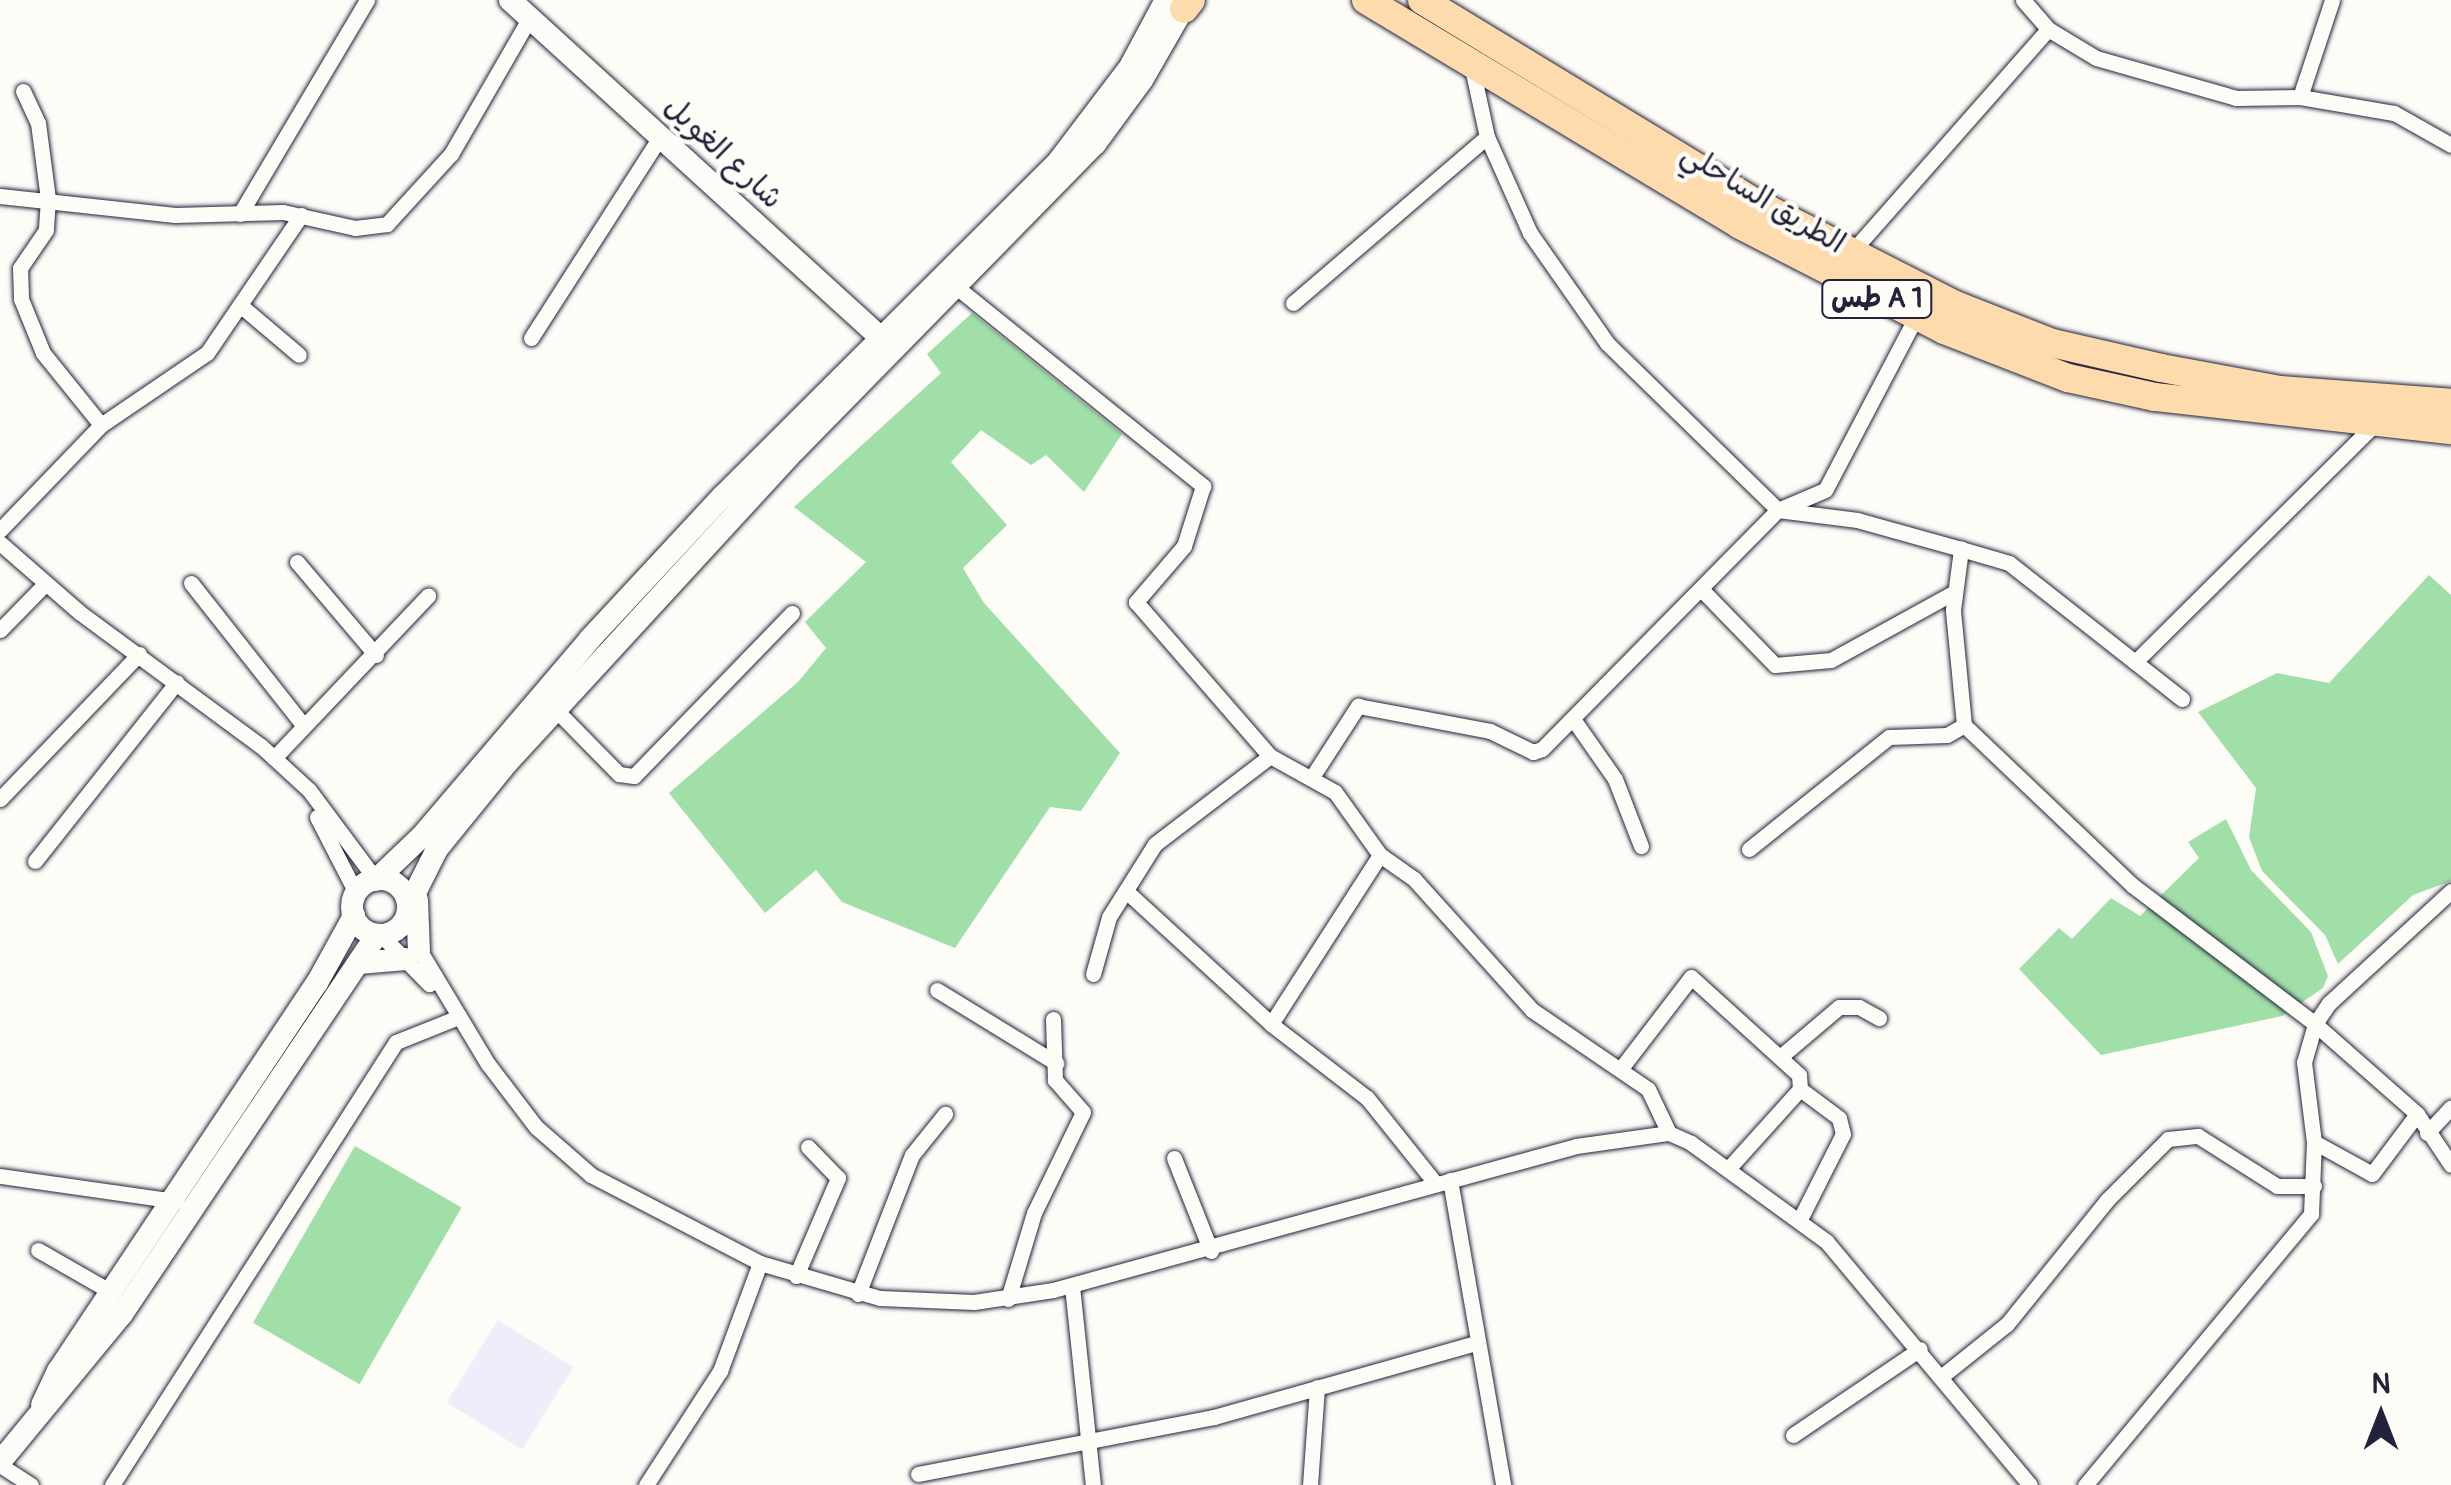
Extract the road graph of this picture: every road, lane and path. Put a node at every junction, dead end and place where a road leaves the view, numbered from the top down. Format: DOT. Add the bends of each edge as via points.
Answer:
graph roads {
  1 [pos="367,0"];
  2 [pos="510,0"];
  3 [pos="1366,0"];
  4 [pos="1422,0"];
  5 [pos="2023,0"];
  6 [pos="2332,0"];
  7 [pos="1182,2"];
  8 [pos="530,17"];
  9 [pos="2048,29"];
  10 [pos="1471,63"];
  11 [pos="23,92"];
  12 [pos="2300,97"];
  13 [pos="660,137"];
  14 [pos="1487,137"];
  15 [pos="2451,145"];
  16 [pos="0,196"];
  17 [pos="48,199"];
  18 [pos="240,214"];
  19 [pos="301,215"];
  20 [pos="1849,255"];
  21 [pos="960,288"];
  22 [pos="1293,304"];
  23 [pos="240,305"];
  24 [pos="856,315"];
  25 [pos="1916,317"];
  26 [pos="902,319"];
  27 [pos="531,338"];
  28 [pos="889,345"];
  29 [pos="299,355"];
  30 [pos="852,368"];
  31 [pos="2451,403"];
  32 [pos="2376,424"];
  33 [pos="102,425"];
  34 [pos="2451,430"];
  35 [pos="1778,510"];
  36 [pos="0,530"];
  37 [pos="0,543"];
  38 [pos="1961,550"];
  39 [pos="297,562"];
  40 [pos="45,584"];
  41 [pos="191,584"];
  42 [pos="1702,589"];
  43 [pos="1953,592"];
  44 [pos="428,596"];
  45 [pos="792,613"];
  46 [pos="0,630"];
  47 [pos="139,654"];
  48 [pos="376,655"];
  49 [pos="2135,662"];
  50 [pos="176,682"];
  51 [pos="2182,700"];
  52 [pos="556,710"];
  53 [pos="1572,720"];
  54 [pos="1964,725"];
  55 [pos="304,726"];
  56 [pos="1270,756"];
  57 [pos="274,758"];
  58 [pos="1312,776"];
  59 [pos="296,779"];
  60 [pos="0,799"];
  61 [pos="1641,846"];
  62 [pos="1749,849"];
  63 [pos="1380,855"];
  64 [pos="35,862"];
  65 [pos="420,877"];
  66 [pos="363,888"];
  67 [pos="1126,891"];
  68 [pos="2451,891"];
  69 [pos="408,911"];
  70 [pos="379,935"];
  71 [pos="412,955"];
  72 [pos="359,963"];
  73 [pos="1093,974"];
  74 [pos="936,990"];
  75 [pos="452,1012"];
  76 [pos="1879,1018"];
  77 [pos="1053,1020"];
  78 [pos="1271,1024"];
  79 [pos="2315,1024"];
  80 [pos="1780,1057"];
  81 [pos="1056,1063"];
  82 [pos="1622,1067"];
  83 [pos="1800,1089"];
  84 [pos="2451,1107"];
  85 [pos="945,1114"];
  86 [pos="2416,1114"];
  87 [pos="1669,1133"];
  88 [pos="2427,1133"];
  89 [pos="2314,1142"];
  90 [pos="808,1147"];
  91 [pos="1174,1158"];
  92 [pos="2451,1166"];
  93 [pos="1728,1170"];
  94 [pos="0,1176"];
  95 [pos="1443,1182"];
  96 [pos="2314,1186"];
  97 [pos="176,1201"];
  98 [pos="1799,1221"];
  99 [pos="38,1250"];
  100 [pos="1211,1251"];
  101 [pos="760,1263"];
  102 [pos="796,1276"];
  103 [pos="1072,1286"];
  104 [pos="113,1293"];
  105 [pos="858,1294"];
  106 [pos="1008,1299"];
  107 [pos="1475,1343"];
  108 [pos="1920,1349"];
  109 [pos="1942,1376"];
  110 [pos="1317,1387"];
  111 [pos="37,1418"];
  112 [pos="1793,1435"];
  113 [pos="1087,1445"];
  114 [pos="0,1464"];
  115 [pos="918,1474"];
  116 [pos="31,1485"];
  117 [pos="112,1485"];
  118 [pos="646,1485"];
  119 [pos="1092,1485"];
  120 [pos="1310,1485"];
  121 [pos="1503,1485"];
  122 [pos="2030,1485"];
  123 [pos="2085,1485"];
  1 -- 18 [label="street"];
  2 -- 8 [label="street, شارع الغويل"];
  3 -- 10 [label="highway, الطريق الساحلي / طس A 1"];
  4 -- 20 [label="highway, الطريق الساحلي / طس A 1"];
  5 -- 9 [label="street"];
  6 -- 12 [label="street"];
  7 -- 21 [label="street" via="1095,144"];
  7 -- 26 [label="street" via="1084,132"];
  8 -- 13 [label="street, شارع الغويل"];
  8 -- 19 [label="street" via="451,154 400,214 372,229"];
  9 -- 12 [label="street" via="2127,68 2236,98"];
  9 -- 20 [label="street"];
  10 -- 14 [label="street"];
  10 -- 25 [label="highway, الطريق الساحلي / طس A 1" via="1740,225"];
  11 -- 17 [label="street" via="38,123"];
  12 -- 15 [label="street" via="2394,113"];
  13 -- 24 [label="street, شارع الغويل"];
  13 -- 27 [label="street"];
  14 -- 22 [label="street"];
  14 -- 35 [label="street" via="1530,233 1608,343"];
  16 -- 17 [label="street"];
  17 -- 18 [label="street" via="175,214"];
  17 -- 33 [label="street" via="46,230 20,268 21,299 43,353"];
  18 -- 19 [label="street"];
  19 -- 23 [label="street"];
  20 -- 31 [label="highway, الطريق الساحلي / طس A 1" via="1953,304 2072,347 2280,390"];
  21 -- 28 [label="street"];
  21 -- 56 [label="street" via="1203,486 1184,546 1136,602"];
  23 -- 29 [label="street"];
  23 -- 33 [label="street" via="207,352"];
  24 -- 26 [label="street"];
  24 -- 28 [label="street, شارع الغويل"];
  24 -- 30 [label="street" via="859,348"];
  25 -- 32 [label="highway, الطريق الساحلي / طس A 1" via="2068,378 2258,413"];
  25 -- 35 [label="street" via="1825,490"];
  26 -- 28 [label="street"];
  28 -- 30 [label="street"];
  28 -- 52 [label="street"];
  30 -- 66 [label="street" via="659,564 402,858"];
  32 -- 34 [label="highway, الطريق الساحلي / طس A 1"];
  32 -- 49 [label="street"];
  33 -- 36 [label="street"];
  35 -- 38 [label="street" via="1857,520"];
  35 -- 42 [label="street"];
  37 -- 40 [label="street"];
  38 -- 43 [label="street"];
  38 -- 49 [label="street" via="2009,563"];
  39 -- 48 [label="street"];
  40 -- 46 [label="street"];
  40 -- 47 [label="street"];
  41 -- 55 [label="street"];
  42 -- 43 [label="street" via="1775,665 1831,660"];
  42 -- 53 [label="street"];
  43 -- 54 [label="street"];
  44 -- 48 [label="street"];
  45 -- 52 [label="street" via="634,776 619,774"];
  47 -- 50 [label="street"];
  47 -- 60 [label="street"];
  48 -- 55 [label="street"];
  49 -- 51 [label="street"];
  50 -- 57 [label="street"];
  50 -- 64 [label="street"];
  52 -- 65 [label="street"];
  53 -- 58 [label="street" via="1533,752 1490,732 1358,706"];
  53 -- 61 [label="street" via="1616,779"];
  54 -- 62 [label="street" via="1947,735 1889,737"];
  54 -- 79 [label="street" via="2132,886"];
  55 -- 57 [label="street"];
  56 -- 58 [label="street" via="1298,777"];
  56 -- 67 [label="street" via="1163,834"];
  57 -- 59 [label="street"];
  58 -- 63 [label="street" via="1344,801"];
  59 -- 66 [label="street"];
  59 -- 66 [label="street"];
  63 -- 78 [label="street"];
  63 -- 82 [label="street" via="1436,901 1532,1010"];
  65 -- 69 [label="street"];
  65 -- 71 [label="street"];
  66 -- 69 [label="street" via="398,886"];
  66 -- 70 [label="street"];
  66 -- 97 [label="street"];
  67 -- 73 [label="street" via="1101,937"];
  67 -- 78 [label="street"];
  68 -- 79 [label="street" via="2328,1004"];
  69 -- 70 [label="street" via="400,927"];
  69 -- 71 [label="street"];
  70 -- 71 [label="street"];
  70 -- 72 [label="street"];
  71 -- 72 [label="street"];
  71 -- 75 [label="street"];
  72 -- 111 [label="street" via="133,1298"];
  74 -- 81 [label="street"];
  75 -- 101 [label="street" via="536,1126 591,1175"];
  75 -- 117 [label="street" via="396,1042"];
  76 -- 80 [label="street" via="1859,1007 1839,1007"];
  77 -- 81 [label="street"];
  78 -- 95 [label="street" via="1367,1098"];
  79 -- 86 [label="street"];
  79 -- 89 [label="street" via="2304,1062"];
  80 -- 82 [label="street" via="1692,977"];
  80 -- 83 [label="street" via="1799,1074"];
  81 -- 106 [label="street" via="1056,1084 1083,1112 1034,1213"];
  82 -- 87 [label="street" via="1662,1107"];
  83 -- 93 [label="street"];
  83 -- 98 [label="street" via="1839,1118 1843,1134"];
  84 -- 88 [label="street"];
  85 -- 105 [label="street" via="912,1155"];
  86 -- 88 [label="street"];
  86 -- 89 [label="street" via="2372,1174"];
  87 -- 93 [label="street"];
  87 -- 95 [label="street" via="1576,1146"];
  88 -- 92 [label="street"];
  89 -- 96 [label="street"];
  90 -- 102 [label="street" via="838,1178"];
  91 -- 100 [label="street"];
  93 -- 98 [label="street"];
  94 -- 97 [label="street"];
  95 -- 100 [label="street"];
  95 -- 107 [label="street"];
  96 -- 109 [label="street" via="2278,1186 2198,1136 2168,1139 2107,1200 2007,1324"];
  96 -- 123 [label="street" via="2311,1214 2274,1265"];
  97 -- 104 [label="street"];
  98 -- 108 [label="street" via="1826,1241"];
  99 -- 104 [label="street"];
  100 -- 103 [label="street"];
  101 -- 102 [label="street"];
  101 -- 118 [label="street" via="720,1371"];
  102 -- 105 [label="street"];
  103 -- 106 [label="street"];
  103 -- 113 [label="street"];
  104 -- 111 [label="street" via="58,1371"];
  105 -- 106 [label="street" via="907,1302"];
  107 -- 110 [label="street"];
  107 -- 121 [label="street"];
  108 -- 109 [label="street"];
  108 -- 112 [label="street"];
  109 -- 122 [label="street"];
  110 -- 113 [label="street"];
  110 -- 120 [label="street"];
  111 -- 114 [label="street"];
  113 -- 115 [label="street"];
  113 -- 119 [label="street"];
  114 -- 116 [label="street"];
}
